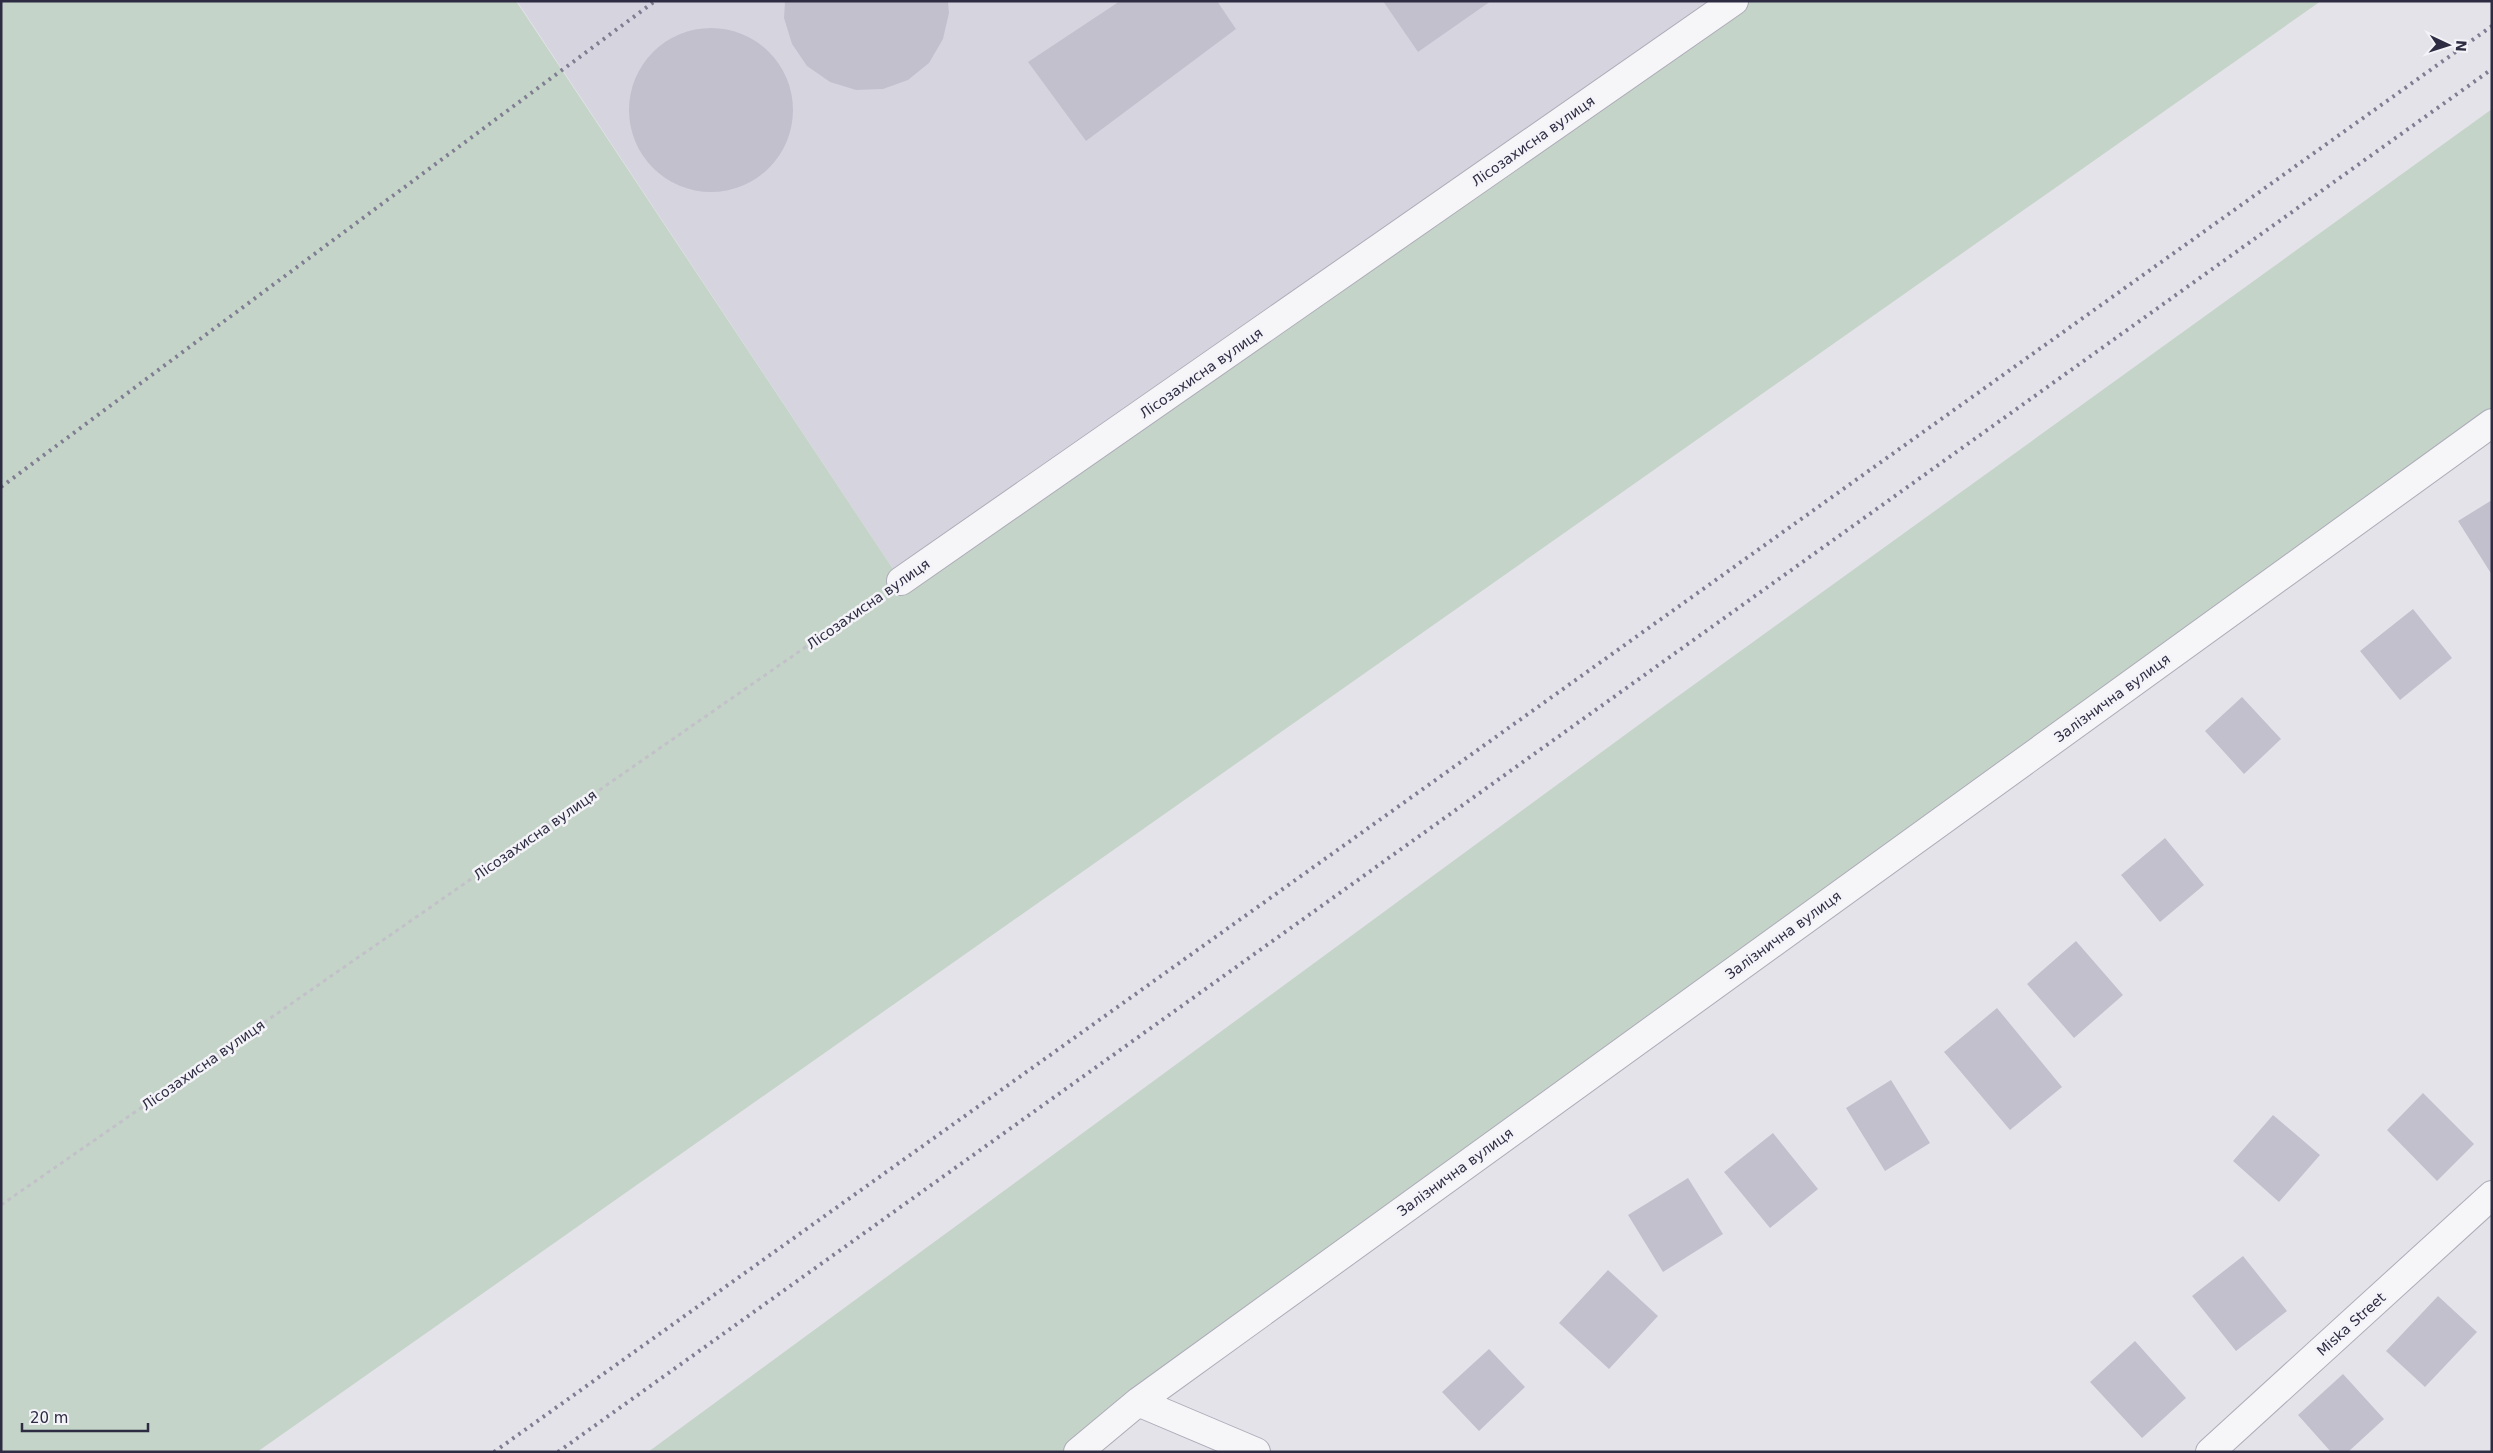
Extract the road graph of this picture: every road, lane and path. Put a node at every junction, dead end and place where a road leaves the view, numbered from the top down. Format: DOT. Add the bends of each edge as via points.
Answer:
graph roads {
  1 [pos="1734,1"];
  2 [pos="2492,423"];
  3 [pos="901,581"];
  4 [pos="2492,1195"];
  5 [pos="1,1205"];
  6 [pos="1138,1402"];
  7 [pos="1078,1452"];
  8 [pos="1256,1452"];
  9 [pos="2210,1452"];
  1 -- 3 [label="street, Лісозахисна вулиця"];
  2 -- 6 [label="street, Залізнична вулиця"];
  3 -- 5 [label="path, Лісозахисна вулиця"];
  4 -- 9 [label="street, Miska Street"];
  6 -- 7 [label="street, Залізнична вулиця"];
  6 -- 8 [label="street"];
}
